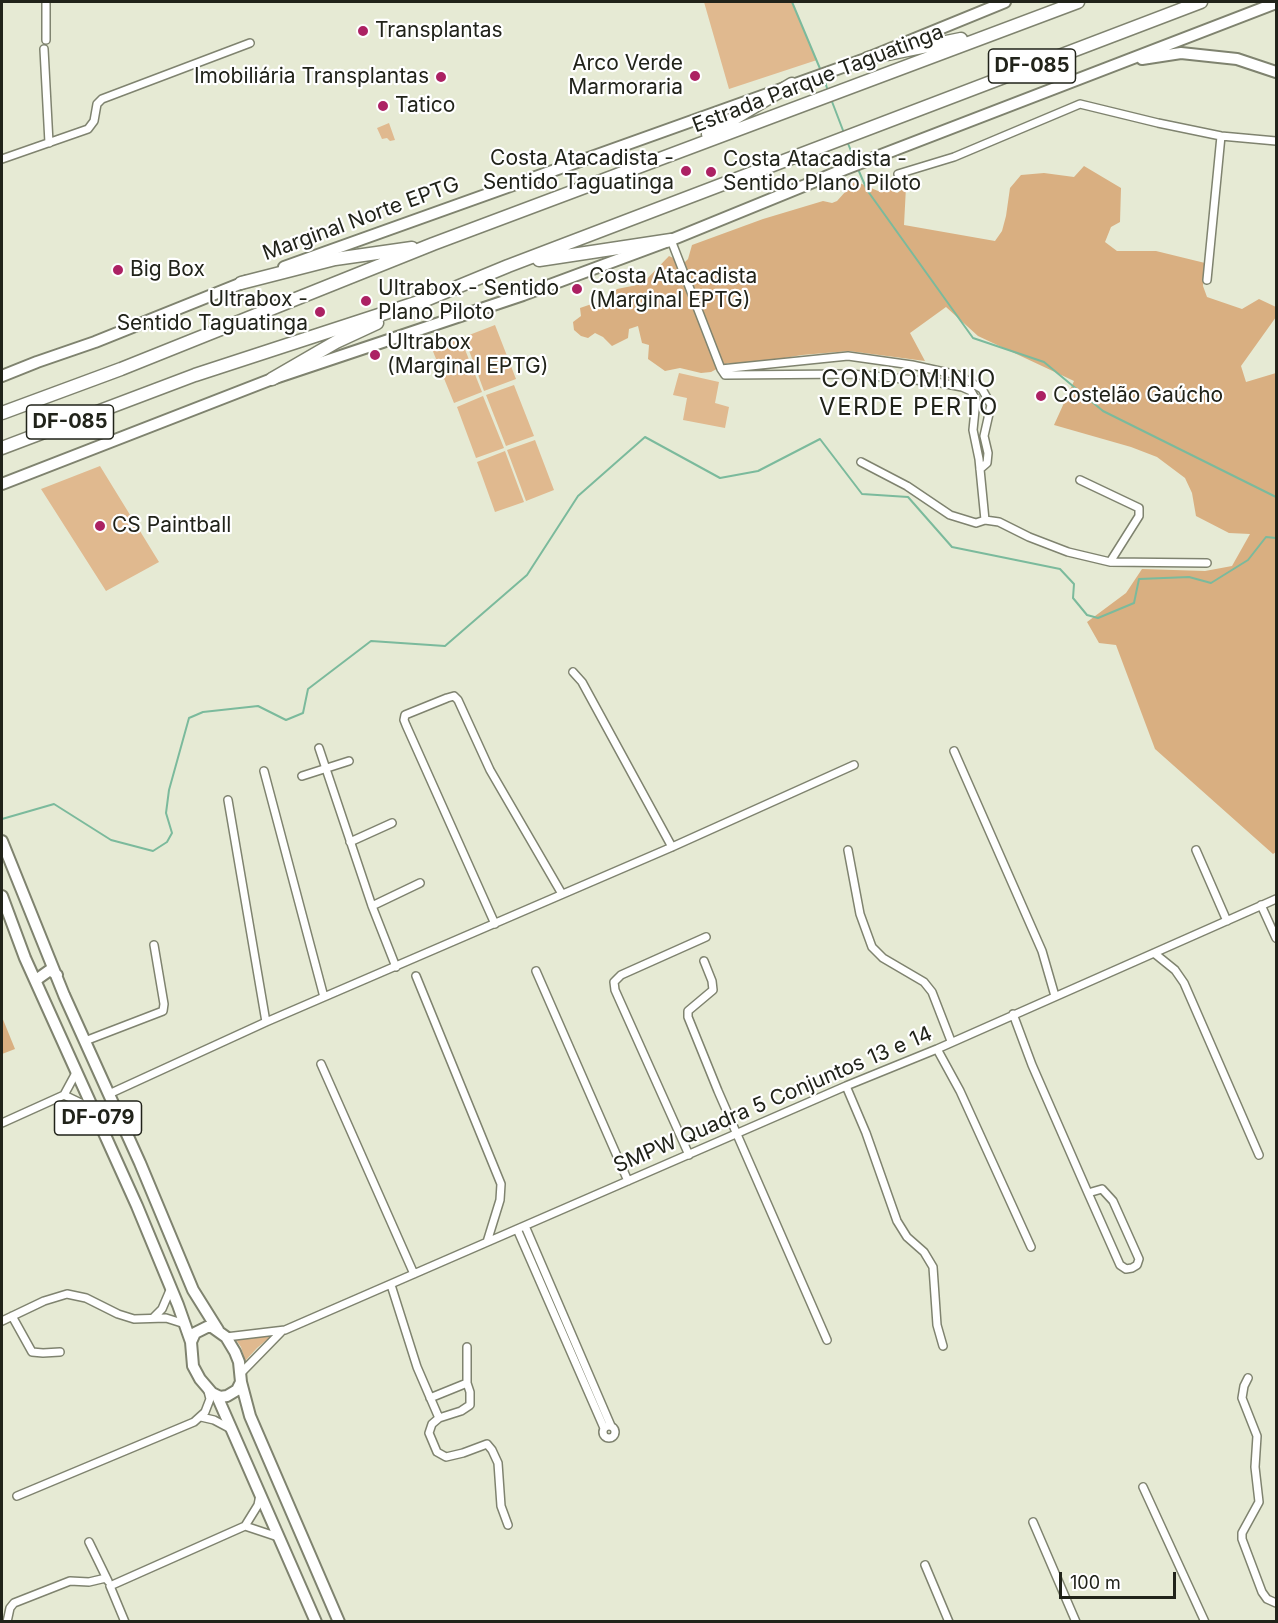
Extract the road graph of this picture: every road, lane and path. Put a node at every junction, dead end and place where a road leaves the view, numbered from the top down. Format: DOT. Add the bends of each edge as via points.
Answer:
graph roads {
  1 [pos="46,2"];
  2 [pos="1005,2"];
  3 [pos="1078,2"];
  4 [pos="1200,2"];
  5 [pos="1276,3"];
  6 [pos="998,32"];
  7 [pos="46,40"];
  8 [pos="250,43"];
  9 [pos="44,49"];
  10 [pos="868,58"];
  11 [pos="1121,62"];
  12 [pos="1276,72"];
  13 [pos="792,84"];
  14 [pos="1221,136"];
  15 [pos="1276,141"];
  16 [pos="49,143"];
  17 [pos="2,159"];
  18 [pos="660,159"];
  19 [pos="898,174"];
  20 [pos="671,240"];
  21 [pos="434,244"];
  22 [pos="508,266"];
  23 [pos="1207,280"];
  24 [pos="241,283"];
  25 [pos="428,299"];
  26 [pos="721,369"];
  27 [pos="2,376"];
  28 [pos="272,379"];
  29 [pos="2,413"];
  30 [pos="2,448"];
  31 [pos="861,462"];
  32 [pos="980,469"];
  33 [pos="1080,480"];
  34 [pos="2,484"];
  35 [pos="985,520"];
  36 [pos="1110,562"];
  37 [pos="1207,563"];
  38 [pos="573,672"];
  39 [pos="319,748"];
  40 [pos="954,751"];
  41 [pos="349,761"];
  42 [pos="854,765"];
  43 [pos="326,768"];
  44 [pos="264,771"];
  45 [pos="302,776"];
  46 [pos="228,801"];
  47 [pos="392,823"];
  48 [pos="2,841"];
  49 [pos="350,842"];
  50 [pos="672,847"];
  51 [pos="848,850"];
  52 [pos="1196,850"];
  53 [pos="420,883"];
  54 [pos="562,894"];
  55 [pos="2,896"];
  56 [pos="1276,899"];
  57 [pos="1261,905"];
  58 [pos="372,906"];
  59 [pos="1227,921"];
  60 [pos="495,924"];
  61 [pos="706,937"];
  62 [pos="1276,938"];
  63 [pos="154,945"];
  64 [pos="1154,953"];
  65 [pos="704,961"];
  66 [pos="396,967"];
  67 [pos="536,971"];
  68 [pos="57,975"];
  69 [pos="416,976"];
  70 [pos="36,980"];
  71 [pos="1055,996"];
  72 [pos="324,997"];
  73 [pos="1013,1014"];
  74 [pos="266,1022"];
  75 [pos="85,1041"];
  76 [pos="951,1041"];
  77 [pos="937,1049"];
  78 [pos="321,1064"];
  79 [pos="77,1071"];
  80 [pos="846,1086"];
  81 [pos="109,1094"];
  82 [pos="64,1095"];
  83 [pos="95,1112"];
  84 [pos="2,1123"];
  85 [pos="737,1134"];
  86 [pos="689,1155"];
  87 [pos="1259,1155"];
  88 [pos="628,1181"];
  89 [pos="1088,1193"];
  90 [pos="521,1227"];
  91 [pos="487,1242"];
  92 [pos="1031,1247"];
  93 [pos="414,1274"];
  94 [pos="391,1285"];
  95 [pos="171,1288"];
  96 [pos="12,1316"];
  97 [pos="154,1317"];
  98 [pos="2,1321"];
  99 [pos="185,1324"];
  100 [pos="282,1331"];
  101 [pos="222,1334"];
  102 [pos="827,1340"];
  103 [pos="191,1342"];
  104 [pos="943,1346"];
  105 [pos="467,1347"];
  106 [pos="60,1352"];
  107 [pos="241,1377"];
  108 [pos="1248,1378"];
  109 [pos="467,1383"];
  110 [pos="212,1392"];
  111 [pos="430,1398"];
  112 [pos="201,1417"];
  113 [pos="438,1418"];
  114 [pos="607,1427"];
  115 [pos="234,1432"];
  116 [pos="1143,1487"];
  117 [pos="260,1495"];
  118 [pos="16,1496"];
  119 [pos="1033,1522"];
  120 [pos="508,1525"];
  121 [pos="245,1526"];
  122 [pos="278,1537"];
  123 [pos="89,1542"];
  124 [pos="925,1565"];
  125 [pos="106,1578"];
  126 [pos="110,1586"];
  127 [pos="1276,1603"];
  128 [pos="7,1622"];
  129 [pos="125,1622"];
  130 [pos="316,1622"];
  131 [pos="339,1622"];
  132 [pos="949,1622"];
  133 [pos="1076,1622"];
  134 [pos="1205,1622"];
  1 -- 7 [label="street"];
  2 -- 10 [label="main road, Marginal Norte EPTG"];
  3 -- 6 [label="highway, Estrada Parque Taguatinga / DF-085"];
  4 -- 22 [label="highway, DF-085"];
  5 -- 11 [label="main road"];
  6 -- 10 [label="highway"];
  6 -- 18 [label="highway, Estrada Parque Taguatinga / DF-085"];
  8 -- 16 [label="street" via="102,99 95,108 91,126"];
  9 -- 16 [label="street"];
  10 -- 13 [label="main road, Marginal Norte EPTG"];
  11 -- 12 [label="main road" via="1181,53 1237,59"];
  11 -- 20 [label="main road"];
  13 -- 18 [label="highway"];
  13 -- 24 [label="main road, Marginal Norte EPTG"];
  14 -- 15 [label="street"];
  14 -- 19 [label="street" via="1080,104 954,157"];
  14 -- 23 [label="street"];
  16 -- 17 [label="street"];
  18 -- 21 [label="highway, Estrada Parque Taguatinga / DF-085"];
  20 -- 22 [label="highway"];
  20 -- 26 [label="street"];
  20 -- 28 [label="main road" via="523,295"];
  21 -- 24 [label="highway" via="335,259"];
  21 -- 29 [label="highway, Estrada Parque Taguatinga / DF-085"];
  22 -- 25 [label="highway, DF-085"];
  24 -- 27 [label="main road, Marginal Norte EPTG"];
  25 -- 28 [label="highway" via="336,342"];
  25 -- 30 [label="highway, DF-085" via="195,375"];
  26 -- 32 [label="street" via="731,376 851,374 936,382 966,389 974,394 973,430"];
  26 -- 32 [label="street" via="848,356 912,364 958,375 982,389 991,405 984,436 987,462"];
  28 -- 34 [label="main road"];
  31 -- 35 [label="street" via="950,515 976,523"];
  32 -- 35 [label="street"];
  33 -- 36 [label="street" via="1139,508 1139,516"];
  35 -- 36 [label="street" via="999,522 1068,552"];
  36 -- 37 [label="street"];
  38 -- 50 [label="street"];
  39 -- 43 [label="street"];
  40 -- 71 [label="street" via="1042,951"];
  41 -- 43 [label="street"];
  42 -- 50 [label="street"];
  43 -- 45 [label="street"];
  43 -- 49 [label="street"];
  44 -- 72 [label="street"];
  46 -- 74 [label="street"];
  47 -- 49 [label="street"];
  48 -- 68 [label="main road, DF-079"];
  49 -- 58 [label="street"];
  50 -- 54 [label="street"];
  51 -- 76 [label="street" via="860,914 872,947 924,982 932,992"];
  52 -- 59 [label="street"];
  53 -- 58 [label="street"];
  54 -- 60 [label="street"];
  54 -- 60 [label="street" via="490,770 458,700 454,696 405,715 406,725"];
  55 -- 70 [label="main road, DF-079"];
  56 -- 57 [label="street, SMPW Quadra 5 Conjuntos 13 e 14"];
  57 -- 59 [label="street, SMPW Quadra 5 Conjuntos 13 e 14"];
  57 -- 62 [label="street"];
  58 -- 66 [label="street"];
  59 -- 64 [label="street, SMPW Quadra 5 Conjuntos 13 e 14"];
  60 -- 66 [label="street"];
  61 -- 86 [label="street" via="621,975 614,982"];
  63 -- 75 [label="street" via="163,1011"];
  64 -- 71 [label="street, SMPW Quadra 5 Conjuntos 13 e 14"];
  64 -- 87 [label="street" via="1184,983"];
  65 -- 85 [label="street" via="713,990 688,1011 688,1017"];
  66 -- 72 [label="street"];
  67 -- 88 [label="street"];
  68 -- 70 [label="main road" via="50,970"];
  68 -- 75 [label="main road, DF-079"];
  69 -- 91 [label="street" via="501,1184"];
  70 -- 79 [label="main road, DF-079"];
  71 -- 73 [label="street, SMPW Quadra 5 Conjuntos 13 e 14"];
  72 -- 74 [label="street"];
  73 -- 76 [label="street, SMPW Quadra 5 Conjuntos 13 e 14"];
  73 -- 89 [label="street"];
  74 -- 81 [label="street"];
  75 -- 81 [label="main road, DF-079"];
  76 -- 77 [label="street, SMPW Quadra 5 Conjuntos 13 e 14"];
  77 -- 80 [label="street, SMPW Quadra 5 Conjuntos 13 e 14"];
  77 -- 92 [label="street"];
  78 -- 93 [label="street"];
  79 -- 82 [label="street"];
  79 -- 83 [label="main road, DF-079"];
  80 -- 85 [label="street, SMPW Quadra 5 Conjuntos 13 e 14"];
  80 -- 104 [label="street" via="897,1221 933,1267 937,1325"];
  81 -- 101 [label="main road, DF-079" via="193,1290"];
  82 -- 83 [label="street"];
  82 -- 84 [label="street"];
  83 -- 95 [label="main road, DF-079"];
  85 -- 86 [label="street, SMPW Quadra 5 Conjuntos 13 e 14"];
  85 -- 102 [label="street"];
  86 -- 88 [label="street, SMPW Quadra 5 Conjuntos 13 e 14"];
  88 -- 90 [label="street, SMPW Quadra 5 Conjuntos 13 e 14"];
  89 -- 89 [label="street" via="1120,1266 1126,1269 1137,1265 1139,1259 1113,1201 1102,1190"];
  90 -- 91 [label="street, SMPW Quadra 5 Conjuntos 13 e 14"];
  90 -- 114 [label="street"];
  91 -- 93 [label="street, SMPW Quadra 5 Conjuntos 13 e 14"];
  93 -- 94 [label="street, SMPW Quadra 5 Conjuntos 13 e 14"];
  94 -- 100 [label="street, SMPW Quadra 5 Conjuntos 13 e 14"];
  94 -- 111 [label="street"];
  95 -- 97 [label="street"];
  95 -- 99 [label="main road, DF-079"];
  96 -- 97 [label="street" via="67,1294 134,1319"];
  96 -- 98 [label="street"];
  96 -- 106 [label="street" via="32,1352"];
  97 -- 99 [label="street"];
  99 -- 103 [label="main road, DF-079"];
  100 -- 101 [label="street, SMPW Quadra 5 Conjuntos 13 e 14"];
  100 -- 107 [label="street, SMPW Quadra 5 Conjuntos 13 e 14"];
  101 -- 103 [label="main road" via="212,1327 200,1329"];
  101 -- 107 [label="main road, DF-079" via="235,1352"];
  103 -- 110 [label="main road, DF-079" via="194,1366"];
  105 -- 109 [label="street"];
  107 -- 110 [label="main road" via="233,1393 220,1397"];
  107 -- 131 [label="main road, DF-079" via="250,1416"];
  108 -- 127 [label="street" via="1242,1398 1257,1436 1255,1467 1260,1502 1242,1539 1262,1592"];
  109 -- 111 [label="street"];
  109 -- 113 [label="street" via="470,1405"];
  110 -- 112 [label="street"];
  110 -- 115 [label="main road, DF-079"];
  111 -- 113 [label="street"];
  112 -- 115 [label="street" via="225,1424"];
  112 -- 118 [label="street"];
  113 -- 120 [label="street" via="429,1433 441,1455 450,1456 487,1444 492,1450"];
  115 -- 117 [label="main road, DF-079"];
  116 -- 134 [label="street"];
  117 -- 121 [label="street"];
  117 -- 122 [label="main road, DF-079"];
  119 -- 133 [label="street"];
  121 -- 122 [label="street"];
  121 -- 126 [label="street"];
  122 -- 130 [label="main road, DF-079"];
  123 -- 125 [label="street"];
  124 -- 132 [label="street"];
  125 -- 126 [label="street"];
  125 -- 128 [label="street" via="70,1581 14,1603"];
  126 -- 129 [label="street"];
}
